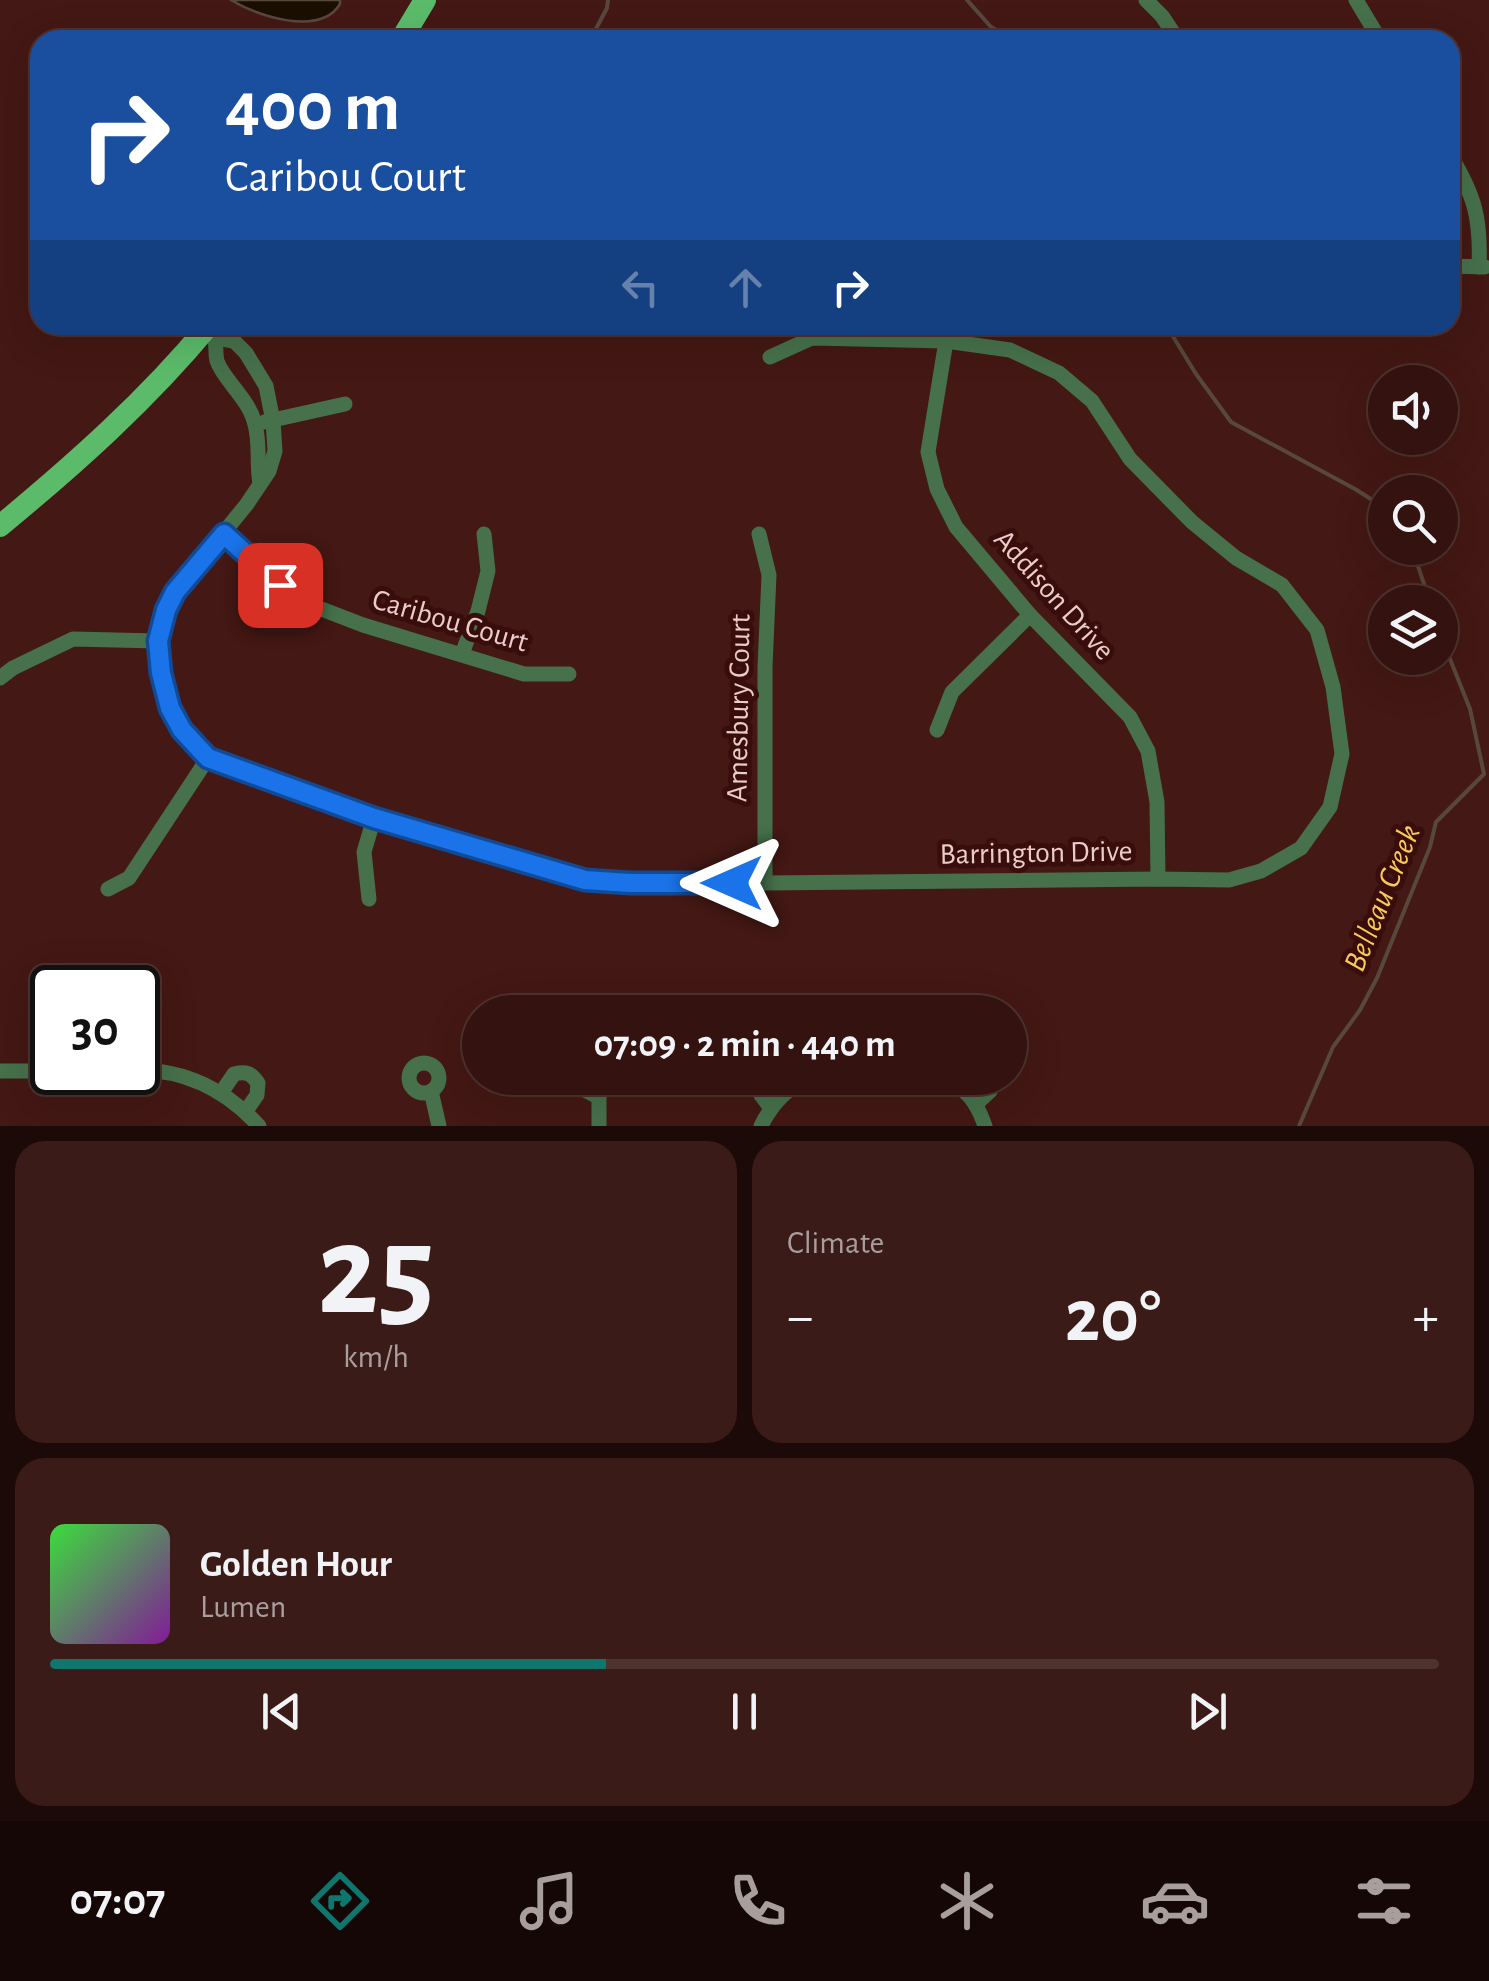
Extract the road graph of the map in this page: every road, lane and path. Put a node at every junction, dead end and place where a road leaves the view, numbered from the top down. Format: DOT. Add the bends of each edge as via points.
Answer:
graph roads {
  1 [pos="425,0"];
  2 [pos="1146,0"];
  3 [pos="1356,0"];
  4 [pos="408,30"];
  5 [pos="1171,30"];
  6 [pos="1374,30"];
  7 [pos="1460,170"];
  8 [pos="1484,267"];
  9 [pos="206,335"];
  10 [pos="212,335"];
  11 [pos="221,335"];
  12 [pos="946,340"];
  13 [pos="770,357"];
  14 [pos="345,404"];
  15 [pos="273,420"];
  16 [pos="255,424"];
  17 [pos="260,483"];
  18 [pos="0,526"];
  19 [pos="224,534"];
  20 [pos="484,534"];
  21 [pos="759,534"];
  22 [pos="1030,615"];
  23 [pos="158,641"];
  24 [pos="462,654"];
  25 [pos="569,674"];
  26 [pos="0,678"];
  27 [pos="937,730"];
  28 [pos="208,758"];
  29 [pos="374,818"];
  30 [pos="1158,879"];
  31 [pos="765,883"];
  32 [pos="108,890"];
  33 [pos="369,899"];
  34 [pos="0,1071"];
  35 [pos="30,1071"];
  36 [pos="160,1072"];
  37 [pos="430,1092"];
  38 [pos="221,1093"];
  39 [pos="599,1095"];
  40 [pos="762,1095"];
  41 [pos="782,1095"];
  42 [pos="971,1095"];
  43 [pos="986,1095"];
  44 [pos="976,1104"];
  45 [pos="770,1107"];
  46 [pos="246,1110"];
  47 [pos="259,1126"];
  48 [pos="440,1126"];
  49 [pos="600,1126"];
  50 [pos="760,1126"];
  51 [pos="985,1126"];
  1 -- 4 [label="main road"];
  2 -- 5 [label="street"];
  3 -- 6 [label="street"];
  7 -- 8 [label="street" via="1480,228"];
  9 -- 18 [label="main road"];
  10 -- 16 [label="street" via="218,362"];
  11 -- 15 [label="street" via="246,353 266,386"];
  12 -- 13 [label="street, Barrington Drive" via="812,338"];
  12 -- 22 [label="street, Addison Drive" via="928,452 937,489 956,527"];
  12 -- 30 [label="street, Barrington Drive" via="1010,350 1059,373 1092,401 1130,460 1192,522 1282,585 1317,630 1342,754 1330,806 1301,848 1261,871 1229,880"];
  14 -- 15 [label="street"];
  15 -- 16 [label="street"];
  15 -- 17 [label="street" via="275,450"];
  16 -- 17 [label="street"];
  17 -- 19 [label="street"];
  19 -- 23 [label="street" via="175,592"];
  19 -- 24 [label="street, Caribou Court" via="311,605"];
  20 -- 24 [label="street" via="488,571"];
  21 -- 31 [label="street, Amesbury Court" via="769,575"];
  22 -- 27 [label="street" via="952,692"];
  22 -- 30 [label="street, Addison Drive" via="1130,717 1148,750"];
  23 -- 26 [label="street" via="73,639"];
  23 -- 28 [label="street" via="170,708"];
  24 -- 25 [label="street, Caribou Court" via="524,674"];
  28 -- 29 [label="street, Barrington Drive"];
  28 -- 32 [label="street" via="129,878"];
  29 -- 31 [label="street, Barrington Drive" via="585,880"];
  29 -- 33 [label="street" via="364,852"];
  30 -- 31 [label="street, Barrington Drive"];
  34 -- 35 [label="street"];
  36 -- 38 [label="street"];
  37 -- 48 [label="street"];
  38 -- 46 [label="street"];
  38 -- 46 [label="street" via="234,1074 253,1075 257,1095"];
  39 -- 49 [label="street"];
  40 -- 45 [label="street"];
  41 -- 45 [label="street"];
  42 -- 44 [label="street"];
  43 -- 44 [label="street"];
  44 -- 51 [label="street"];
  45 -- 50 [label="street"];
  46 -- 47 [label="street"];
}
